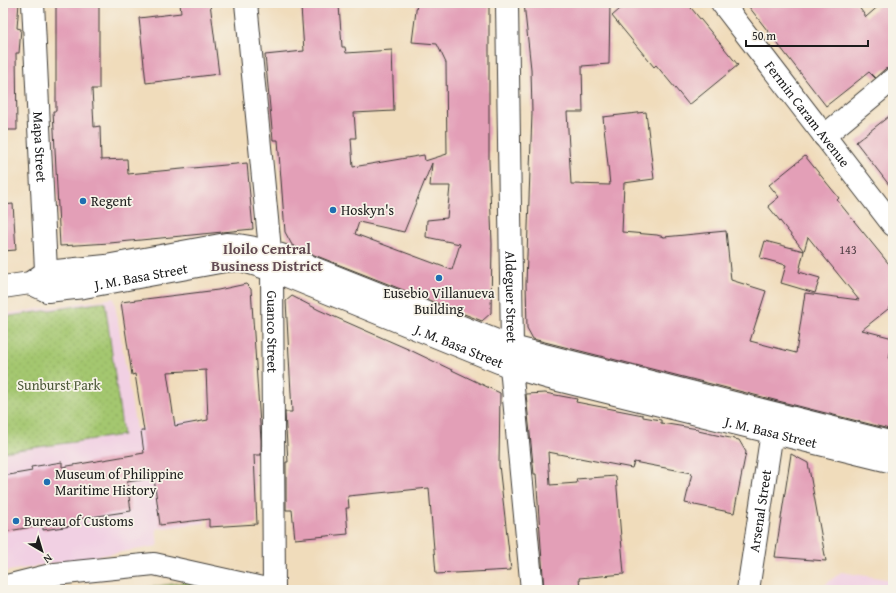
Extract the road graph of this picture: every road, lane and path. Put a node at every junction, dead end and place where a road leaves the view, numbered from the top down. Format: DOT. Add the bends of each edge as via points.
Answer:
graph roads {
  1 [pos="33,3"];
  2 [pos="246,3"];
  3 [pos="507,3"];
  4 [pos="722,3"];
  5 [pos="893,80"];
  6 [pos="824,136"];
  7 [pos="893,225"];
  8 [pos="271,261"];
  9 [pos="41,282"];
  10 [pos="3,287"];
  11 [pos="512,357"];
  12 [pos="772,432"];
  13 [pos="893,443"];
  14 [pos="893,462"];
  15 [pos="3,587"];
  16 [pos="272,590"];
  17 [pos="532,590"];
  18 [pos="748,590"];
  1 -- 9 [label="street, Mapa Street"];
  2 -- 8 [label="street, Guanco Street"];
  3 -- 11 [label="street, Aldeguer Street"];
  4 -- 6 [label="street, Fermin Caram Avenue"];
  5 -- 6 [label="street"];
  6 -- 7 [label="street, Fermin Caram Avenue"];
  8 -- 9 [label="street, J. M. Basa Street" via="225,261 84,288"];
  8 -- 11 [label="street, J. M. Basa Street"];
  8 -- 16 [label="street, Guanco Street"];
  9 -- 10 [label="street, J. M. Basa Street"];
  11 -- 12 [label="street, J. M. Basa Street" via="546,377"];
  11 -- 13 [label="street, J. M. Basa Street"];
  11 -- 17 [label="street, Aldeguer Street"];
  12 -- 14 [label="street, J. M. Basa Street"];
  12 -- 18 [label="street, Arsenal Street"];
  15 -- 16 [label="street" via="55,574 154,564"];
}
